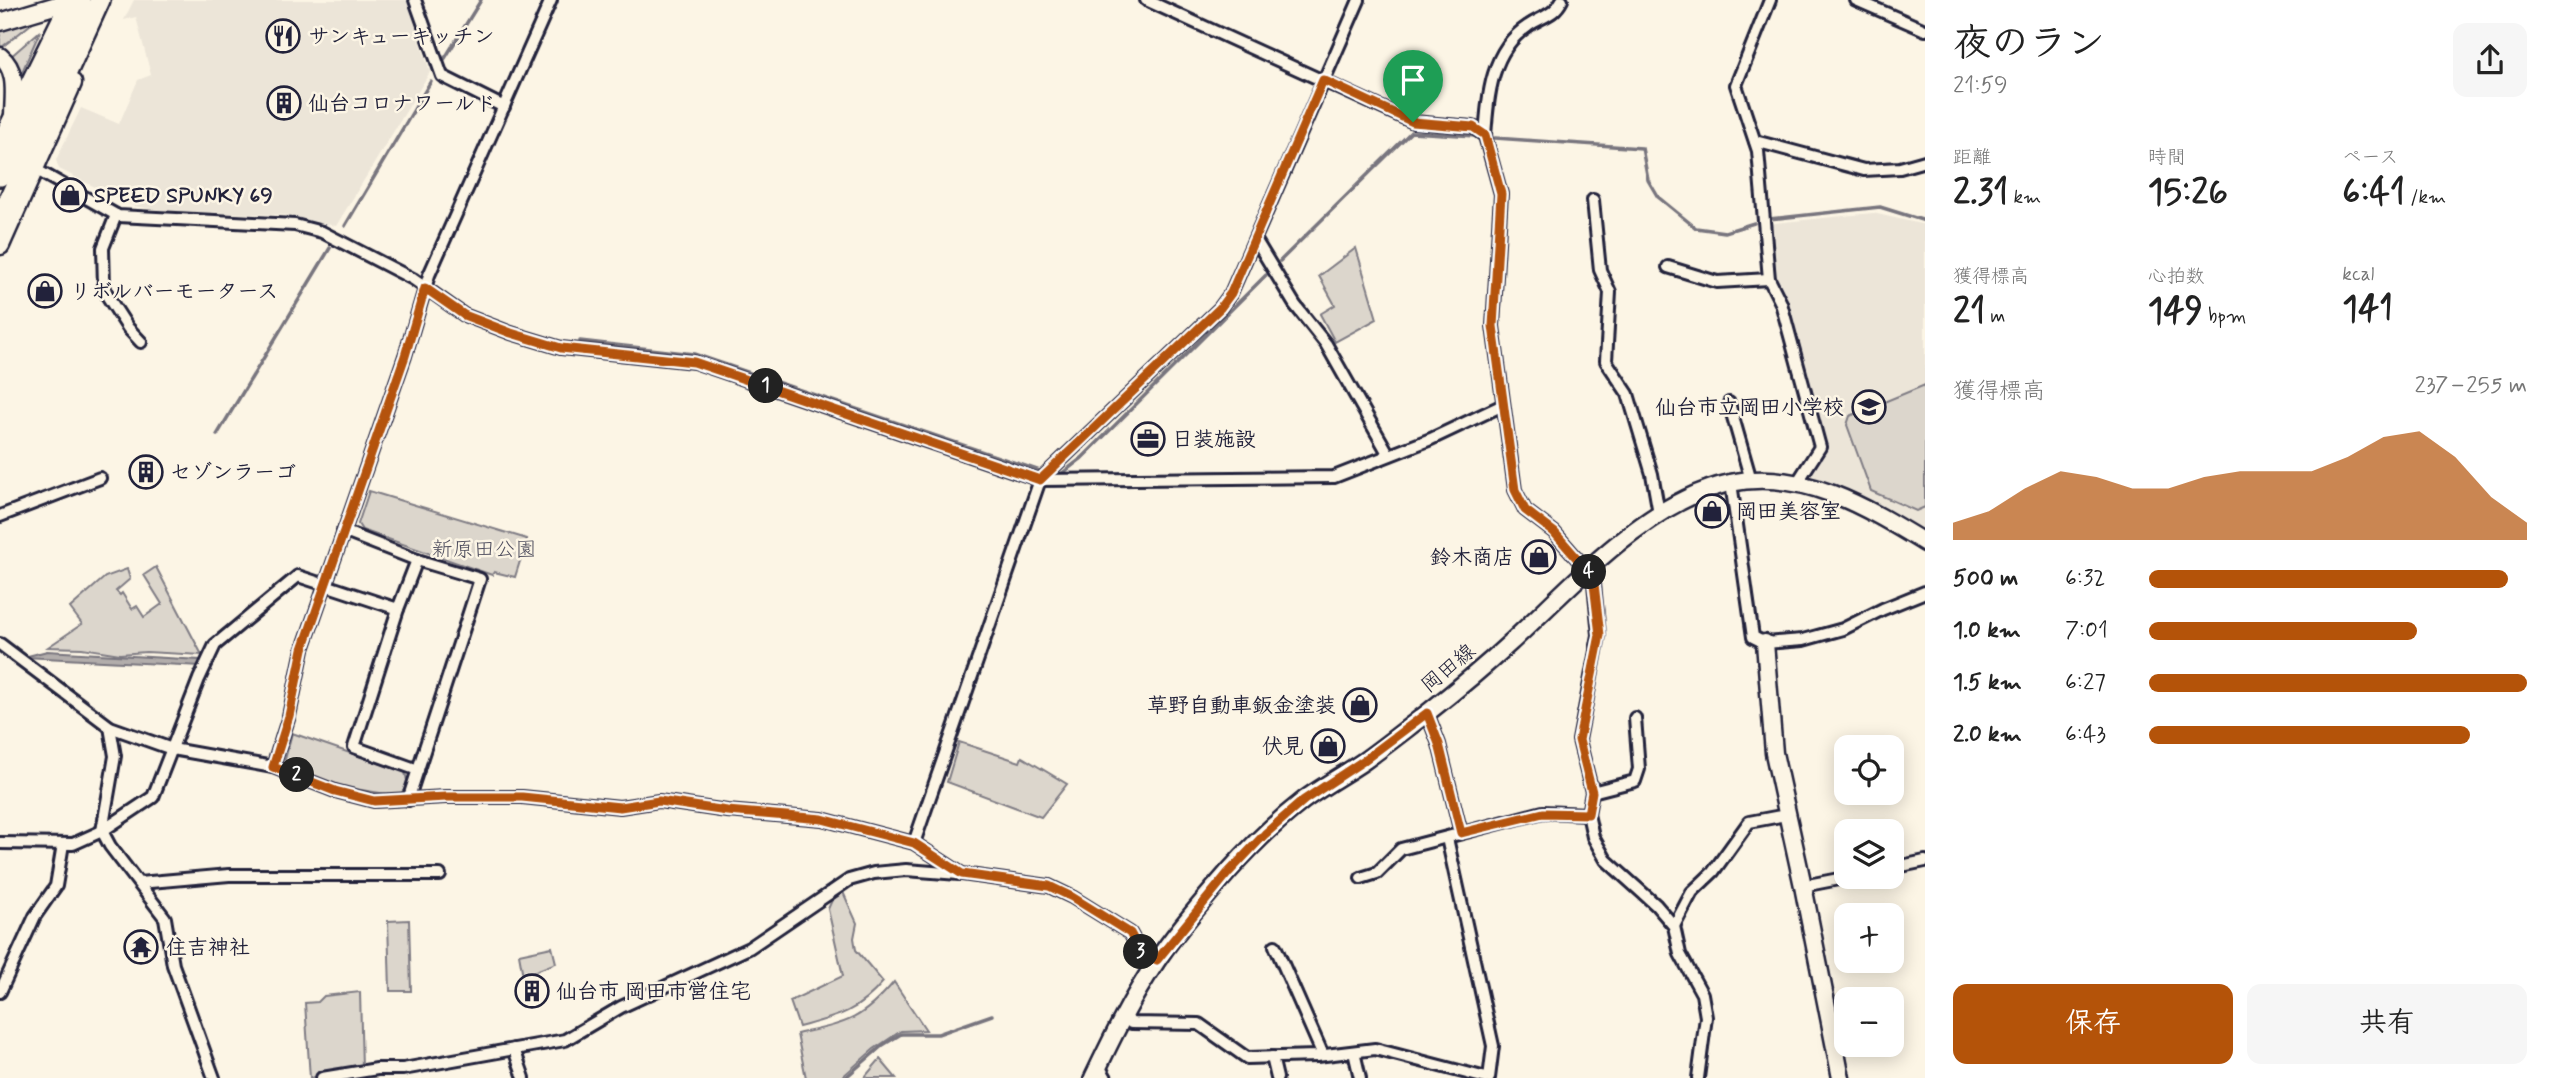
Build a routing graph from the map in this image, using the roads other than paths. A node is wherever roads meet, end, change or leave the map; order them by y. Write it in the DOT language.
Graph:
graph roads {
  1 [pos="100,0"];
  2 [pos="108,0"];
  3 [pos="415,0"];
  4 [pos="551,0"];
  5 [pos="1146,0"];
  6 [pos="1359,0"];
  7 [pos="1562,0"];
  8 [pos="1770,0"];
  9 [pos="1856,0"];
  10 [pos="74,1"];
  11 [pos="0,22"];
  12 [pos="1925,30"];
  13 [pos="0,55"];
  14 [pos="1323,80"];
  15 [pos="504,107"];
  16 [pos="13,118"];
  17 [pos="1485,135"];
  18 [pos="1755,141"];
  19 [pos="0,145"];
  20 [pos="1925,161"];
  21 [pos="35,169"];
  22 [pos="0,176"];
  23 [pos="1592,200"];
  24 [pos="116,215"];
  25 [pos="0,219"];
  26 [pos="1255,239"];
  27 [pos="0,245"];
  28 [pos="1668,267"];
  29 [pos="1769,279"];
  30 [pos="425,288"];
  31 [pos="141,342"];
  32 [pos="1729,403"];
  33 [pos="1503,405"];
  34 [pos="1390,456"];
  35 [pos="100,478"];
  36 [pos="1040,480"];
  37 [pos="1751,480"];
  38 [pos="1731,483"];
  39 [pos="1797,483"];
  40 [pos="1659,513"];
  41 [pos="0,516"];
  42 [pos="344,531"];
  43 [pos="1925,542"];
  44 [pos="417,559"];
  45 [pos="1588,571"];
  46 [pos="325,586"];
  47 [pos="1925,592"];
  48 [pos="398,610"];
  49 [pos="0,643"];
  50 [pos="1765,643"];
  51 [pos="1427,713"];
  52 [pos="1635,718"];
  53 [pos="110,727"];
  54 [pos="172,749"];
  55 [pos="273,767"];
  56 [pos="418,770"];
  57 [pos="1592,792"];
  58 [pos="408,800"];
  59 [pos="1588,814"];
  60 [pos="1786,815"];
  61 [pos="102,831"];
  62 [pos="1461,833"];
  63 [pos="1447,838"];
  64 [pos="0,843"];
  65 [pos="914,843"];
  66 [pos="63,844"];
  67 [pos="1925,861"];
  68 [pos="1904,865"];
  69 [pos="962,874"];
  70 [pos="440,875"];
  71 [pos="1361,878"];
  72 [pos="1834,880"];
  73 [pos="138,883"];
  74 [pos="1803,887"];
  75 [pos="1674,926"];
  76 [pos="1275,946"];
  77 [pos="1157,960"];
  78 [pos="0,992"];
  79 [pos="1124,1014"];
  80 [pos="514,1049"];
  81 [pos="1354,1052"];
  82 [pos="1323,1055"];
  83 [pos="1272,1057"];
  84 [pos="1099,1074"];
  85 [pos="214,1078"];
  86 [pos="322,1078"];
  87 [pos="524,1078"];
  88 [pos="1277,1078"];
  89 [pos="1360,1078"];
  90 [pos="1488,1078"];
  91 [pos="1699,1078"];
  92 [pos="1841,1078"];
  1 -- 25 [label="highway"];
  2 -- 21 [label="main road"];
  3 -- 15 [label="street"];
  4 -- 15 [label="street"];
  5 -- 14 [label="street"];
  6 -- 14 [label="street"];
  7 -- 17 [label="street"];
  8 -- 18 [label="street"];
  9 -- 12 [label="street"];
  10 -- 11 [label="street"];
  10 -- 16 [label="main road"];
  10 -- 22 [label="highway"];
  13 -- 16 [label="street"];
  14 -- 17 [label="street"];
  14 -- 26 [label="street"];
  15 -- 30 [label="street"];
  16 -- 19 [label="main road"];
  17 -- 33 [label="street"];
  18 -- 20 [label="street"];
  18 -- 29 [label="street"];
  21 -- 24 [label="street"];
  21 -- 27 [label="main road"];
  23 -- 40 [label="street"];
  24 -- 30 [label="street"];
  24 -- 31 [label="street"];
  26 -- 34 [label="street"];
  26 -- 36 [label="street"];
  28 -- 29 [label="street"];
  29 -- 39 [label="street"];
  30 -- 36 [label="street"];
  30 -- 42 [label="street"];
  32 -- 37 [label="street"];
  33 -- 34 [label="street"];
  33 -- 45 [label="street"];
  34 -- 36 [label="street"];
  35 -- 41 [label="street"];
  36 -- 65 [label="street"];
  37 -- 38 [label="street, 岡田線"];
  37 -- 39 [label="street, 岡田線"];
  38 -- 40 [label="street, 岡田線"];
  38 -- 50 [label="street"];
  39 -- 43 [label="street, 岡田線"];
  40 -- 45 [label="street, 岡田線"];
  42 -- 44 [label="street"];
  42 -- 46 [label="street"];
  44 -- 48 [label="street"];
  44 -- 56 [label="street"];
  45 -- 51 [label="street, 岡田線"];
  45 -- 57 [label="street"];
  46 -- 48 [label="street"];
  46 -- 54 [label="street"];
  46 -- 55 [label="street"];
  47 -- 50 [label="street"];
  48 -- 56 [label="street"];
  49 -- 53 [label="street"];
  50 -- 60 [label="street"];
  51 -- 62 [label="street"];
  51 -- 77 [label="street, 岡田線"];
  52 -- 57 [label="street"];
  53 -- 54 [label="street"];
  53 -- 61 [label="street"];
  54 -- 55 [label="street"];
  54 -- 61 [label="street"];
  55 -- 58 [label="street"];
  56 -- 58 [label="street"];
  57 -- 59 [label="street"];
  58 -- 65 [label="street"];
  59 -- 62 [label="street"];
  59 -- 75 [label="street"];
  60 -- 74 [label="street"];
  60 -- 75 [label="street"];
  61 -- 66 [label="street"];
  61 -- 73 [label="street"];
  62 -- 63 [label="street"];
  63 -- 71 [label="street"];
  63 -- 90 [label="street"];
  64 -- 66 [label="street"];
  65 -- 69 [label="street"];
  66 -- 78 [label="street"];
  67 -- 68 [label="street"];
  69 -- 77 [label="street"];
  69 -- 80 [label="street"];
  70 -- 73 [label="street"];
  72 -- 74 [label="street"];
  73 -- 85 [label="street"];
  74 -- 92 [label="street"];
  75 -- 91 [label="street"];
  76 -- 82 [label="street"];
  77 -- 79 [label="street, 岡田線"];
  79 -- 83 [label="street"];
  79 -- 84 [label="street, 岡田線"];
  80 -- 86 [label="street"];
  80 -- 87 [label="street"];
  81 -- 82 [label="street"];
  81 -- 89 [label="street"];
  81 -- 90 [label="street"];
  82 -- 83 [label="street"];
  83 -- 88 [label="street"];
}
